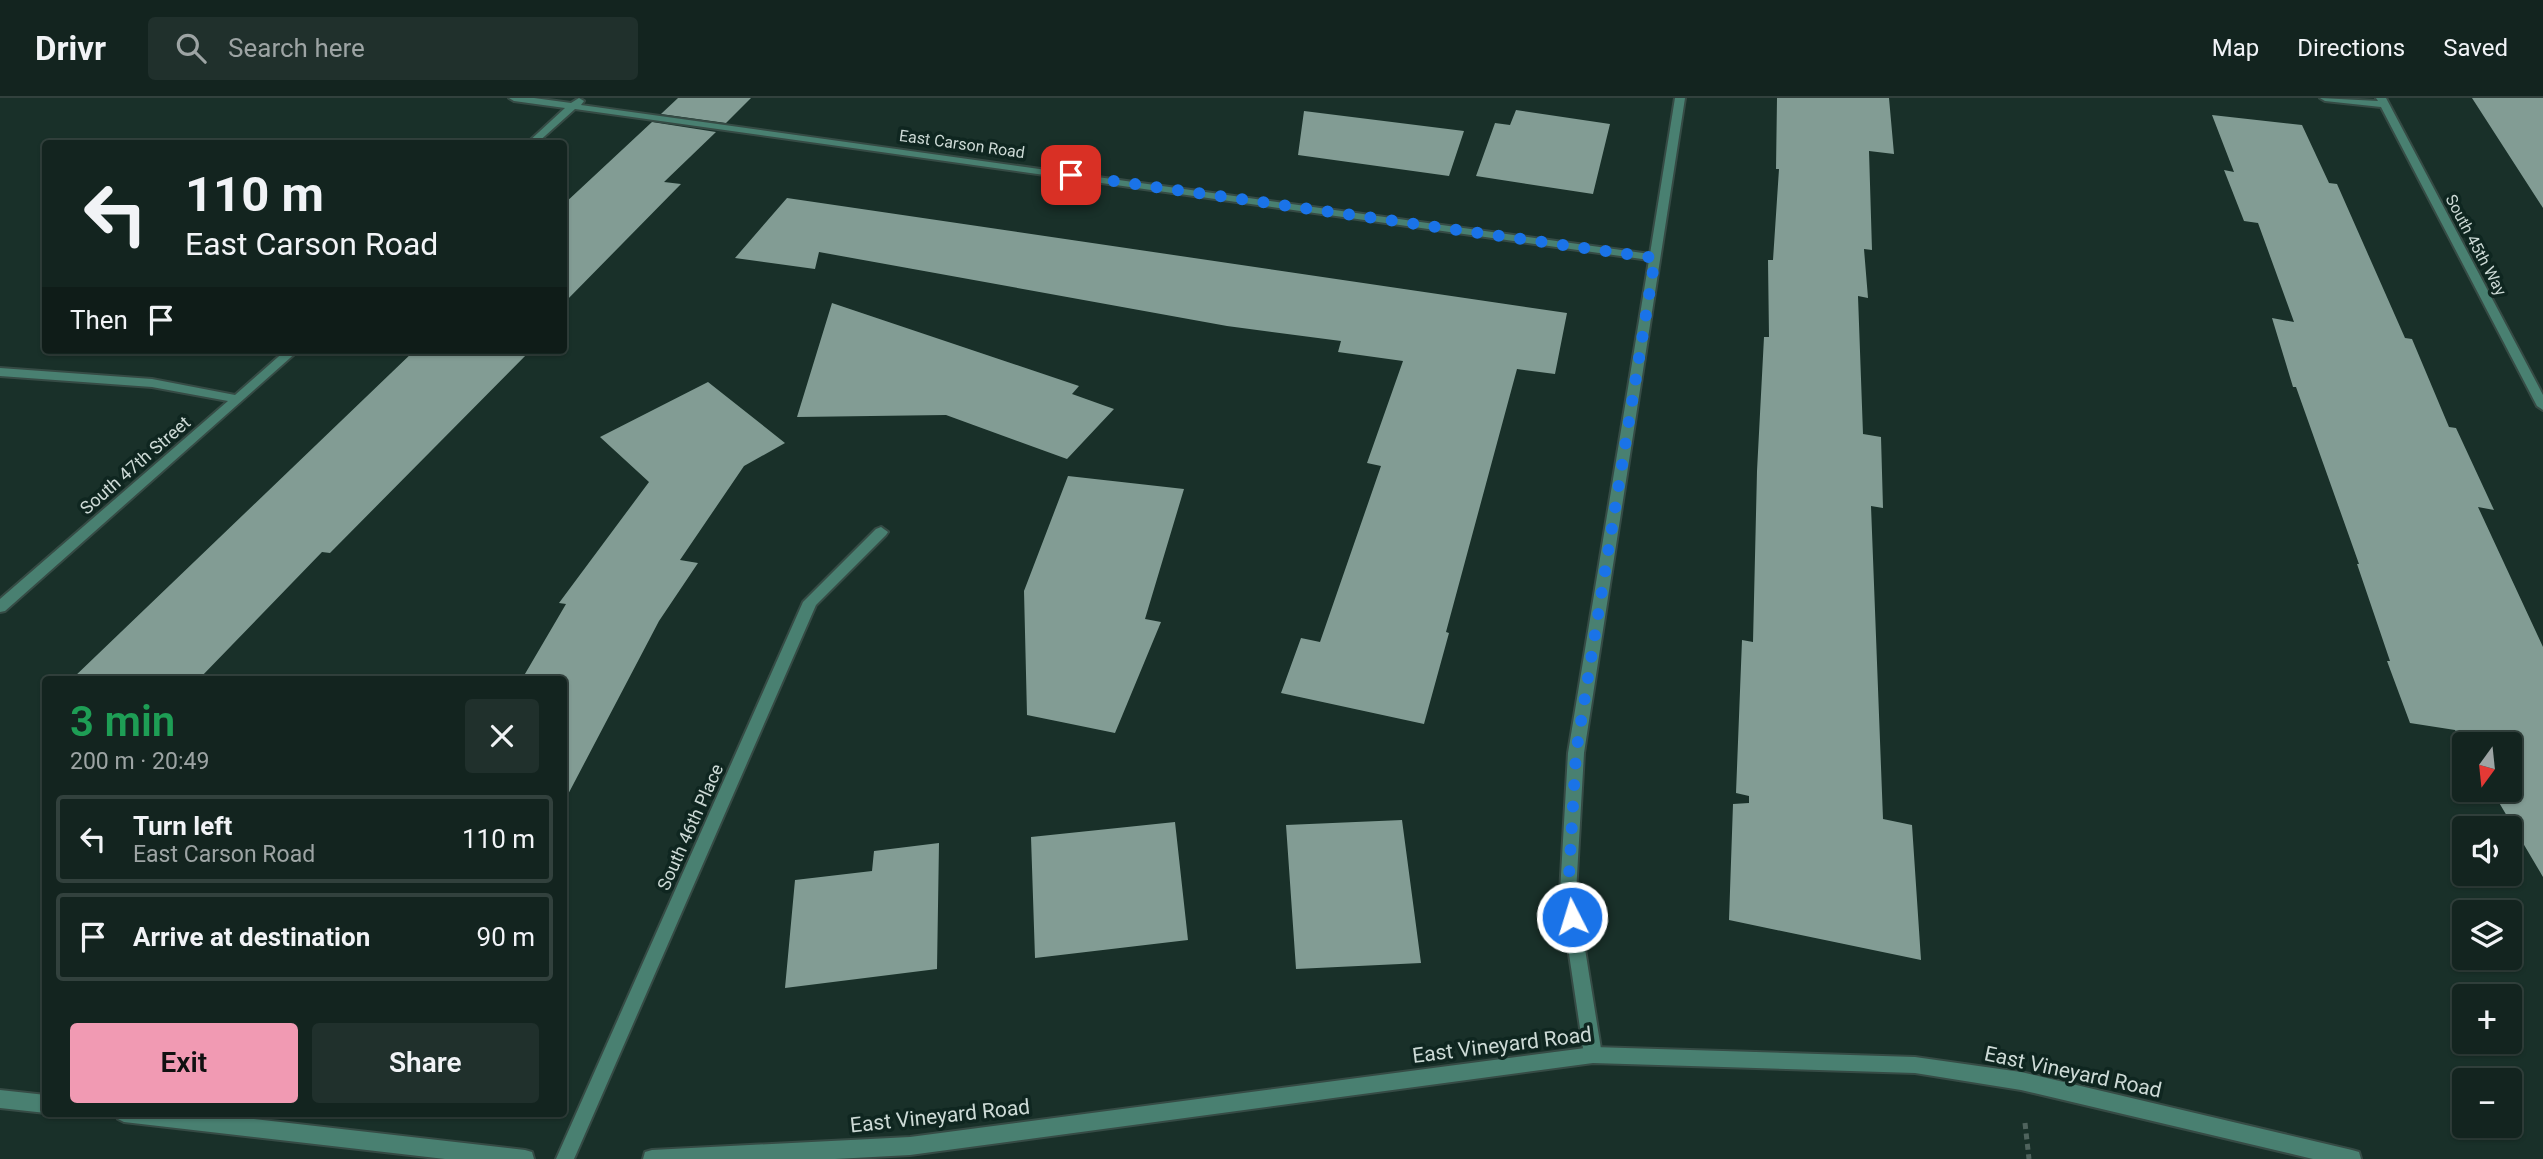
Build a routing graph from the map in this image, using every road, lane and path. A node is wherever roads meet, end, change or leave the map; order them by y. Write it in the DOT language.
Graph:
graph roads {
  1 [pos="514,98"];
  2 [pos="1680,98"];
  3 [pos="2325,98"];
  4 [pos="2383,101"];
  5 [pos="578,102"];
  6 [pos="535,140"];
  7 [pos="1655,258"];
  8 [pos="288,354"];
  9 [pos="0,372"];
  10 [pos="237,399"];
  11 [pos="2543,406"];
  12 [pos="881,532"];
  13 [pos="0,607"];
  14 [pos="1593,1055"];
  15 [pos="0,1099"];
  16 [pos="42,1104"];
  17 [pos="159,1117"];
  18 [pos="525,1159"];
  19 [pos="565,1159"];
  20 [pos="652,1159"];
  21 [pos="2352,1159"];
  1 -- 5 [label="street, East Carson Road"];
  2 -- 7 [label="street"];
  3 -- 4 [label="street"];
  4 -- 11 [label="street, South 45th Way"];
  5 -- 6 [label="street"];
  5 -- 7 [label="street, East Carson Road"];
  7 -- 14 [label="street"];
  8 -- 10 [label="street, South 47th Street"];
  9 -- 10 [label="street"];
  10 -- 13 [label="street, South 47th Street"];
  12 -- 19 [label="street, South 46th Place"];
  14 -- 20 [label="street, East Vineyard Road"];
  14 -- 21 [label="street, East Vineyard Road"];
  15 -- 16 [label="street"];
  17 -- 18 [label="street"];
}
